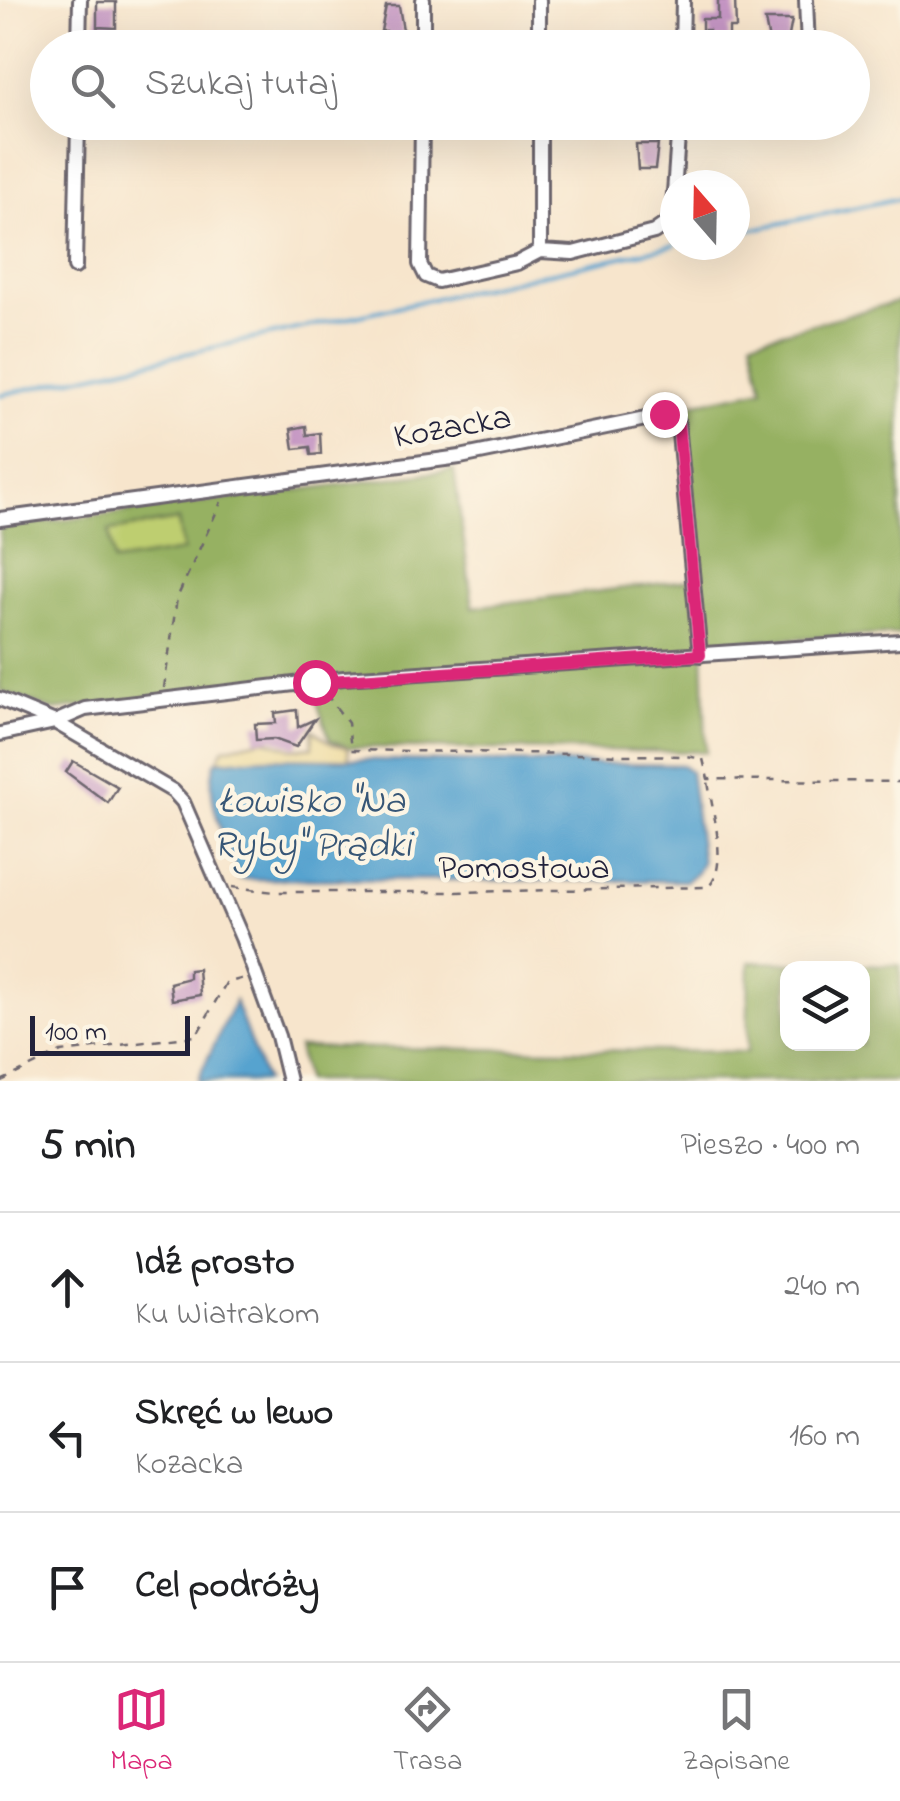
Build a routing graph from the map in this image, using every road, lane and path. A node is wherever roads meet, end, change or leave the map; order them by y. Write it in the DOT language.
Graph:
graph roads {
  1 [pos="80,0"];
  2 [pos="423,0"];
  3 [pos="539,0"];
  4 [pos="683,0"];
  5 [pos="806,0"];
  6 [pos="80,30"];
  7 [pos="423,30"];
  8 [pos="540,30"];
  9 [pos="682,30"];
  10 [pos="807,30"];
  11 [pos="78,140"];
  12 [pos="422,140"];
  13 [pos="540,140"];
  14 [pos="678,140"];
  15 [pos="676,170"];
  16 [pos="660,228"];
  17 [pos="540,251"];
  18 [pos="75,267"];
  19 [pos="227,488"];
  20 [pos="0,519"];
  21 [pos="900,642"];
  22 [pos="700,655"];
  23 [pos="315,682"];
  24 [pos="0,699"];
  25 [pos="163,700"];
  26 [pos="55,722"];
  27 [pos="0,734"];
  28 [pos="708,779"];
  29 [pos="900,782"];
  30 [pos="220,886"];
  31 [pos="255,974"];
  32 [pos="1,1081"];
  33 [pos="289,1081"];
  1 -- 6 [label="street"];
  2 -- 7 [label="street"];
  3 -- 8 [label="street"];
  4 -- 9 [label="street"];
  5 -- 10 [label="street"];
  11 -- 18 [label="street"];
  12 -- 17 [label="street"];
  13 -- 17 [label="street"];
  14 -- 15 [label="street"];
  16 -- 17 [label="street"];
  19 -- 20 [label="street, Kozacka"];
  19 -- 22 [label="street, Kozacka"];
  19 -- 25 [label="path"];
  21 -- 22 [label="street"];
  22 -- 23 [label="street"];
  23 -- 25 [label="street"];
  23 -- 28 [label="path"];
  24 -- 26 [label="street"];
  25 -- 26 [label="street"];
  26 -- 27 [label="street"];
  26 -- 30 [label="street"];
  28 -- 29 [label="path"];
  28 -- 30 [label="path, Pomostowa"];
  30 -- 31 [label="street"];
  31 -- 32 [label="path"];
  31 -- 33 [label="street"];
}
